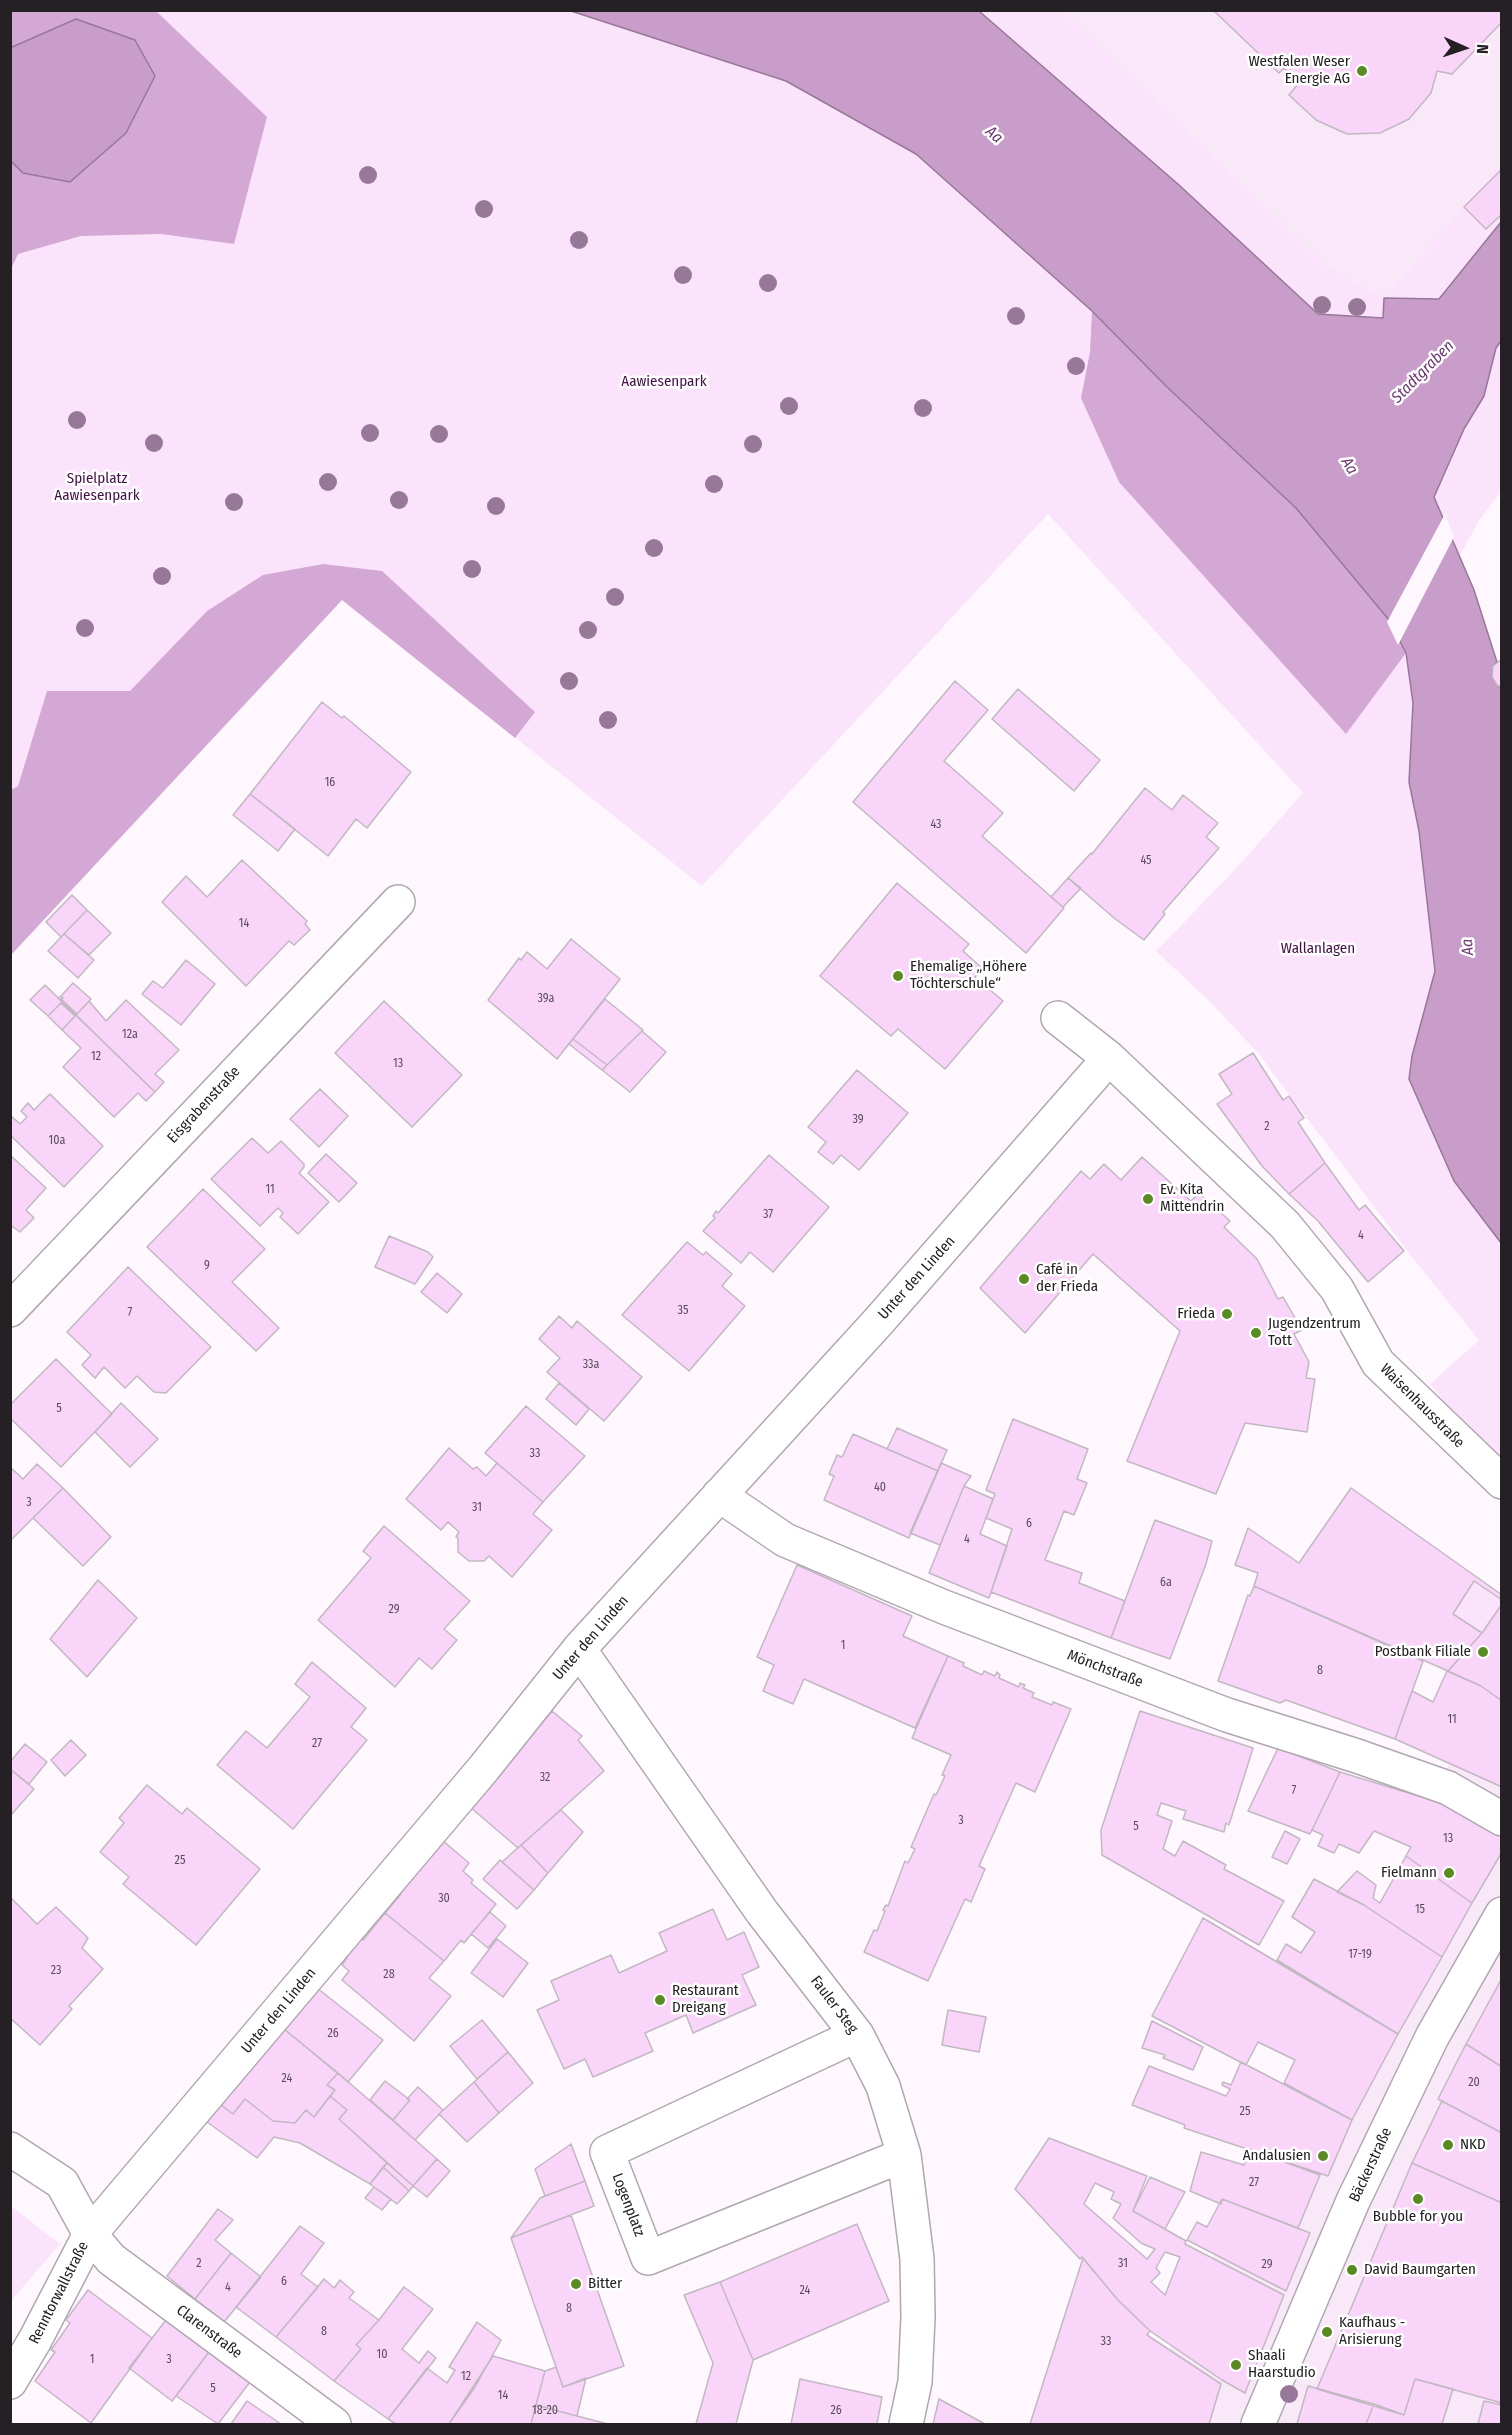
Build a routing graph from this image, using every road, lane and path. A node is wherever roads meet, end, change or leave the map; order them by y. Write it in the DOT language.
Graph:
graph roads {
  1 [pos="398,902"];
  2 [pos="1058,1018"];
  3 [pos="1109,1058"];
  4 [pos="10,1310"];
  5 [pos="1502,1482"];
  6 [pos="719,1495"];
  7 [pos="579,1649"];
  8 [pos="1502,1819"];
  9 [pos="1502,1914"];
  10 [pos="857,2035"];
  11 [pos="10,2149"];
  12 [pos="904,2155"];
  13 [pos="90,2234"];
  14 [pos="10,2382"];
  15 [pos="334,2424"];
  16 [pos="906,2424"];
  17 [pos="1258,2424"];
  1 -- 4 [label="street, Eisgrabenstraße"];
  2 -- 3 [label="street, Waisenhausstraße"];
  3 -- 5 [label="street, Waisenhausstraße"];
  3 -- 6 [label="street, Unter den Linden"];
  6 -- 7 [label="street, Unter den Linden"];
  6 -- 8 [label="street, Mönchstraße"];
  7 -- 10 [label="street, Fauler Steg"];
  7 -- 13 [label="street, Unter den Linden"];
  9 -- 17 [label="street, Bäckerstraße"];
  10 -- 12 [label="street, Fauler Steg"];
  10 -- 12 [label="street, Logenplatz"];
  11 -- 13 [label="street, Clarenstraße"];
  12 -- 16 [label="street, Fauler Steg"];
  13 -- 14 [label="street, Renntorwallstraße"];
  13 -- 15 [label="street, Clarenstraße"];
}
